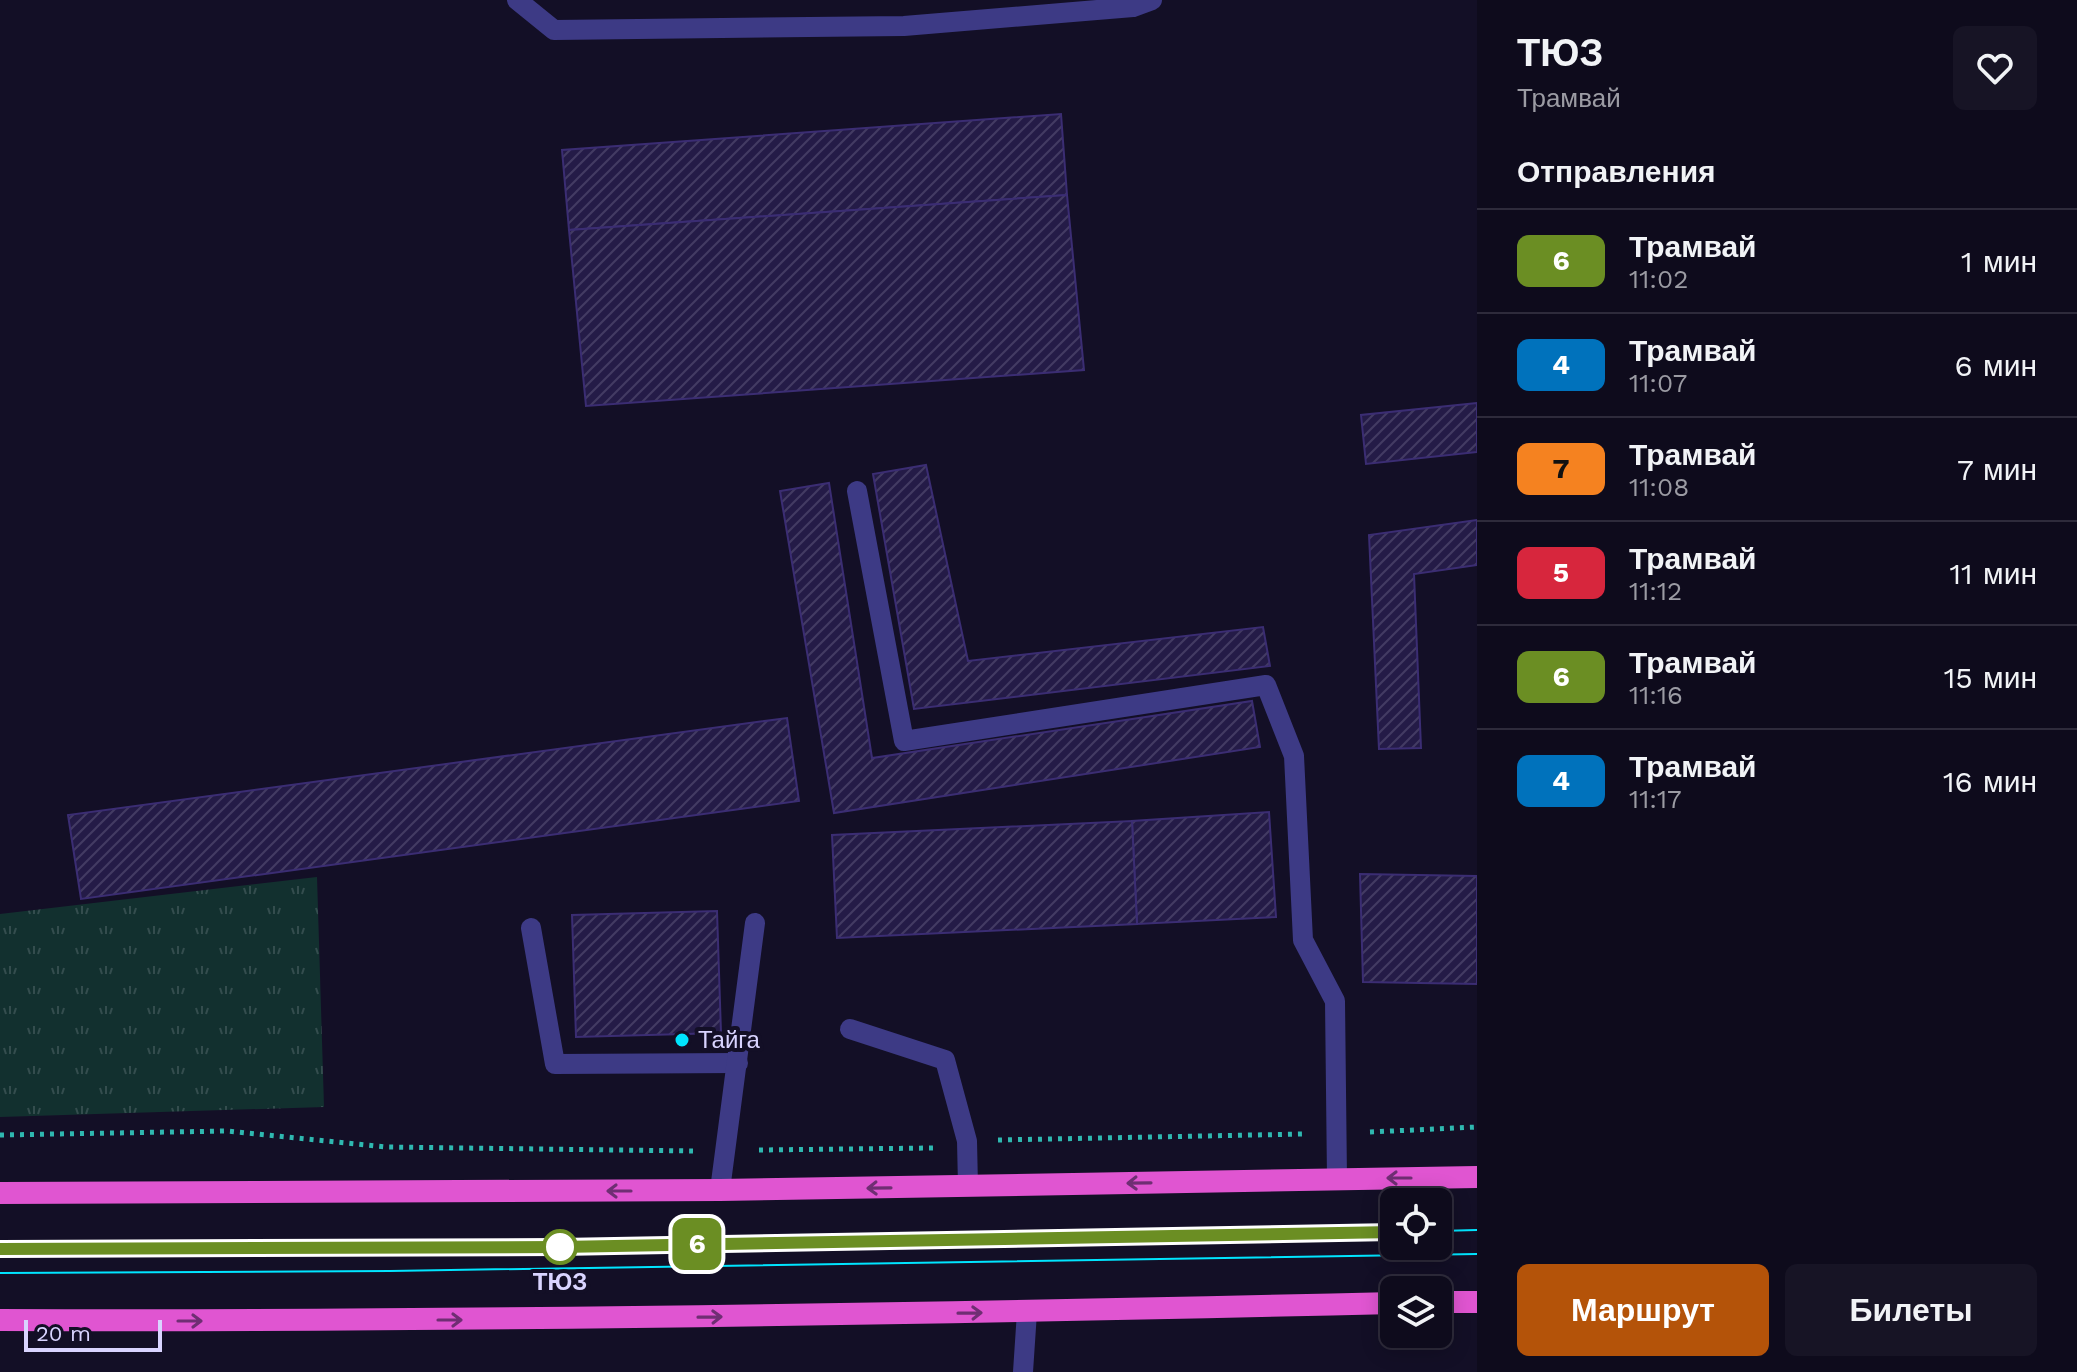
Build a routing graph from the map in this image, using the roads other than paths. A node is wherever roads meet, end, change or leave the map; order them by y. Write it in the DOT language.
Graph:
graph roads {
  1 [pos="517,0"];
  2 [pos="1152,0"];
  3 [pos="857,491"];
  4 [pos="755,923"];
  5 [pos="531,928"];
  6 [pos="850,1029"];
  7 [pos="738,1063"];
  8 [pos="1477,1177"];
  9 [pos="1337,1179"];
  10 [pos="968,1186"];
  11 [pos="720,1190"];
  12 [pos="0,1193"];
  13 [pos="1452,1302"];
  14 [pos="1477,1302"];
  15 [pos="1380,1303"];
  16 [pos="1027,1312"];
  17 [pos="0,1320"];
  18 [pos="1023,1372"];
  1 -- 2 [label="lane"];
  3 -- 9 [label="lane"];
  4 -- 7 [label="lane"];
  5 -- 7 [label="lane"];
  6 -- 10 [label="lane"];
  7 -- 11 [label="lane"];
  8 -- 9 [label="highway, one-way"];
  9 -- 10 [label="highway, one-way"];
  10 -- 11 [label="highway, one-way"];
  11 -- 12 [label="highway, one-way"];
  13 -- 14 [label="highway"];
  15 -- 16 [label="highway"];
  17 -- 16 [label="highway, one-way"];
  16 -- 18 [label="lane"];
}
